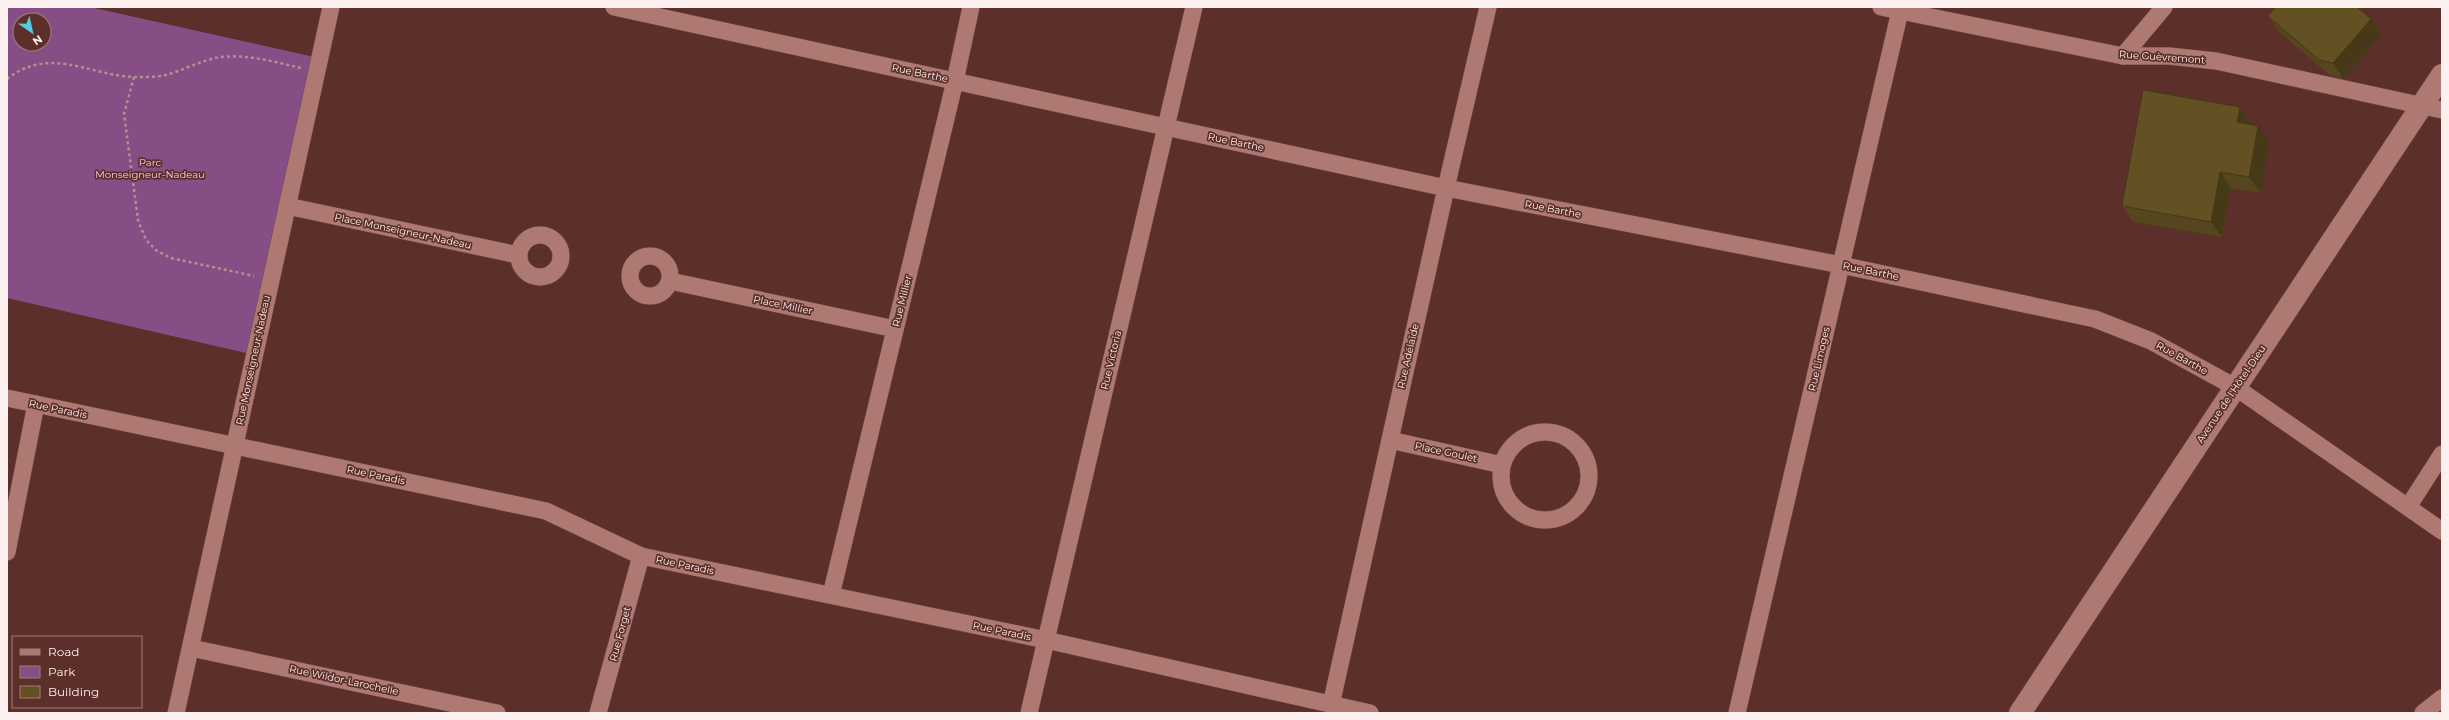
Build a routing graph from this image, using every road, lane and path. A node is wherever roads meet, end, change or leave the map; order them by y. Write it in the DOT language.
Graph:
graph roads {
  1 [pos="331,7"];
  2 [pos="614,7"];
  3 [pos="971,7"];
  4 [pos="1194,7"];
  5 [pos="1488,7"];
  6 [pos="1881,7"];
  7 [pos="2164,7"];
  8 [pos="1902,9"];
  9 [pos="2124,56"];
  10 [pos="316,72"];
  11 [pos="2442,75"];
  12 [pos="134,77"];
  13 [pos="7,79"];
  14 [pos="955,81"];
  15 [pos="2432,108"];
  16 [pos="1165,126"];
  17 [pos="1446,188"];
  18 [pos="287,206"];
  19 [pos="518,255"];
  20 [pos="1841,265"];
  21 [pos="271,280"];
  22 [pos="670,281"];
  23 [pos="895,329"];
  24 [pos="2235,387"];
  25 [pos="7,398"];
  26 [pos="36,404"];
  27 [pos="1390,440"];
  28 [pos="235,446"];
  29 [pos="2442,454"];
  30 [pos="1502,465"];
  31 [pos="2408,508"];
  32 [pos="2442,531"];
  33 [pos="7,552"];
  34 [pos="641,556"];
  35 [pos="831,595"];
  36 [pos="1046,640"];
  37 [pos="191,648"];
  38 [pos="2442,698"];
  39 [pos="1331,705"];
  40 [pos="176,713"];
  41 [pos="497,713"];
  42 [pos="598,713"];
  43 [pos="1029,713"];
  44 [pos="1370,713"];
  45 [pos="1737,713"];
  46 [pos="2020,713"];
  47 [pos="2423,713"];
  1 -- 10 [label="street, Rue Monseigneur-Nadeau"];
  2 -- 14 [label="street, Rue Barthe"];
  3 -- 14 [label="street, Rue Millier"];
  4 -- 16 [label="street, Rue Victoria"];
  5 -- 17 [label="street, Rue Adélaïde"];
  6 -- 8 [label="street, Rue Guèvremont"];
  7 -- 9 [label="street"];
  8 -- 9 [label="street, Rue Guèvremont"];
  8 -- 20 [label="street, Rue Limoges"];
  9 -- 15 [label="street, Rue Guèvremont"];
  10 -- 12 [label="path"];
  10 -- 18 [label="street, Rue Monseigneur-Nadeau"];
  11 -- 15 [label="street, Avenue de l'Hôtel-Dieu"];
  12 -- 13 [label="path"];
  12 -- 21 [label="path"];
  14 -- 16 [label="street, Rue Barthe"];
  14 -- 23 [label="street, Rue Millier"];
  15 -- 24 [label="street, Avenue de l'Hôtel-Dieu"];
  16 -- 17 [label="street, Rue Barthe"];
  16 -- 36 [label="street, Rue Victoria"];
  17 -- 20 [label="street, Rue Barthe"];
  17 -- 27 [label="street, Rue Adélaïde"];
  18 -- 19 [label="street, Place Monseigneur-Nadeau"];
  18 -- 21 [label="street, Rue Monseigneur-Nadeau"];
  20 -- 24 [label="street, Rue Barthe"];
  20 -- 45 [label="street, Rue Limoges"];
  21 -- 28 [label="street, Rue Monseigneur-Nadeau"];
  22 -- 23 [label="street, Place Millier"];
  23 -- 35 [label="street, Rue Millier"];
  24 -- 31 [label="street, Rue Barthe"];
  24 -- 46 [label="street, Avenue de l'Hôtel-Dieu"];
  25 -- 26 [label="street, Rue Paradis"];
  26 -- 28 [label="street, Rue Paradis"];
  26 -- 33 [label="street"];
  27 -- 30 [label="street, Place Goulet"];
  27 -- 39 [label="street, Rue Adélaïde"];
  28 -- 34 [label="street, Rue Paradis"];
  28 -- 37 [label="street, Rue Monseigneur-Nadeau"];
  29 -- 31 [label="street"];
  30 -- 30 [label="street"];
  31 -- 32 [label="street, Rue Barthe"];
  34 -- 35 [label="street, Rue Paradis"];
  34 -- 42 [label="street, Rue Forget"];
  35 -- 36 [label="street, Rue Paradis"];
  36 -- 39 [label="street, Rue Paradis"];
  36 -- 43 [label="street, Rue Victoria"];
  37 -- 40 [label="street, Rue Monseigneur-Nadeau"];
  37 -- 41 [label="street, Rue Wildor-Larochelle"];
  38 -- 47 [label="street"];
  39 -- 44 [label="street, Rue Paradis"];
}
